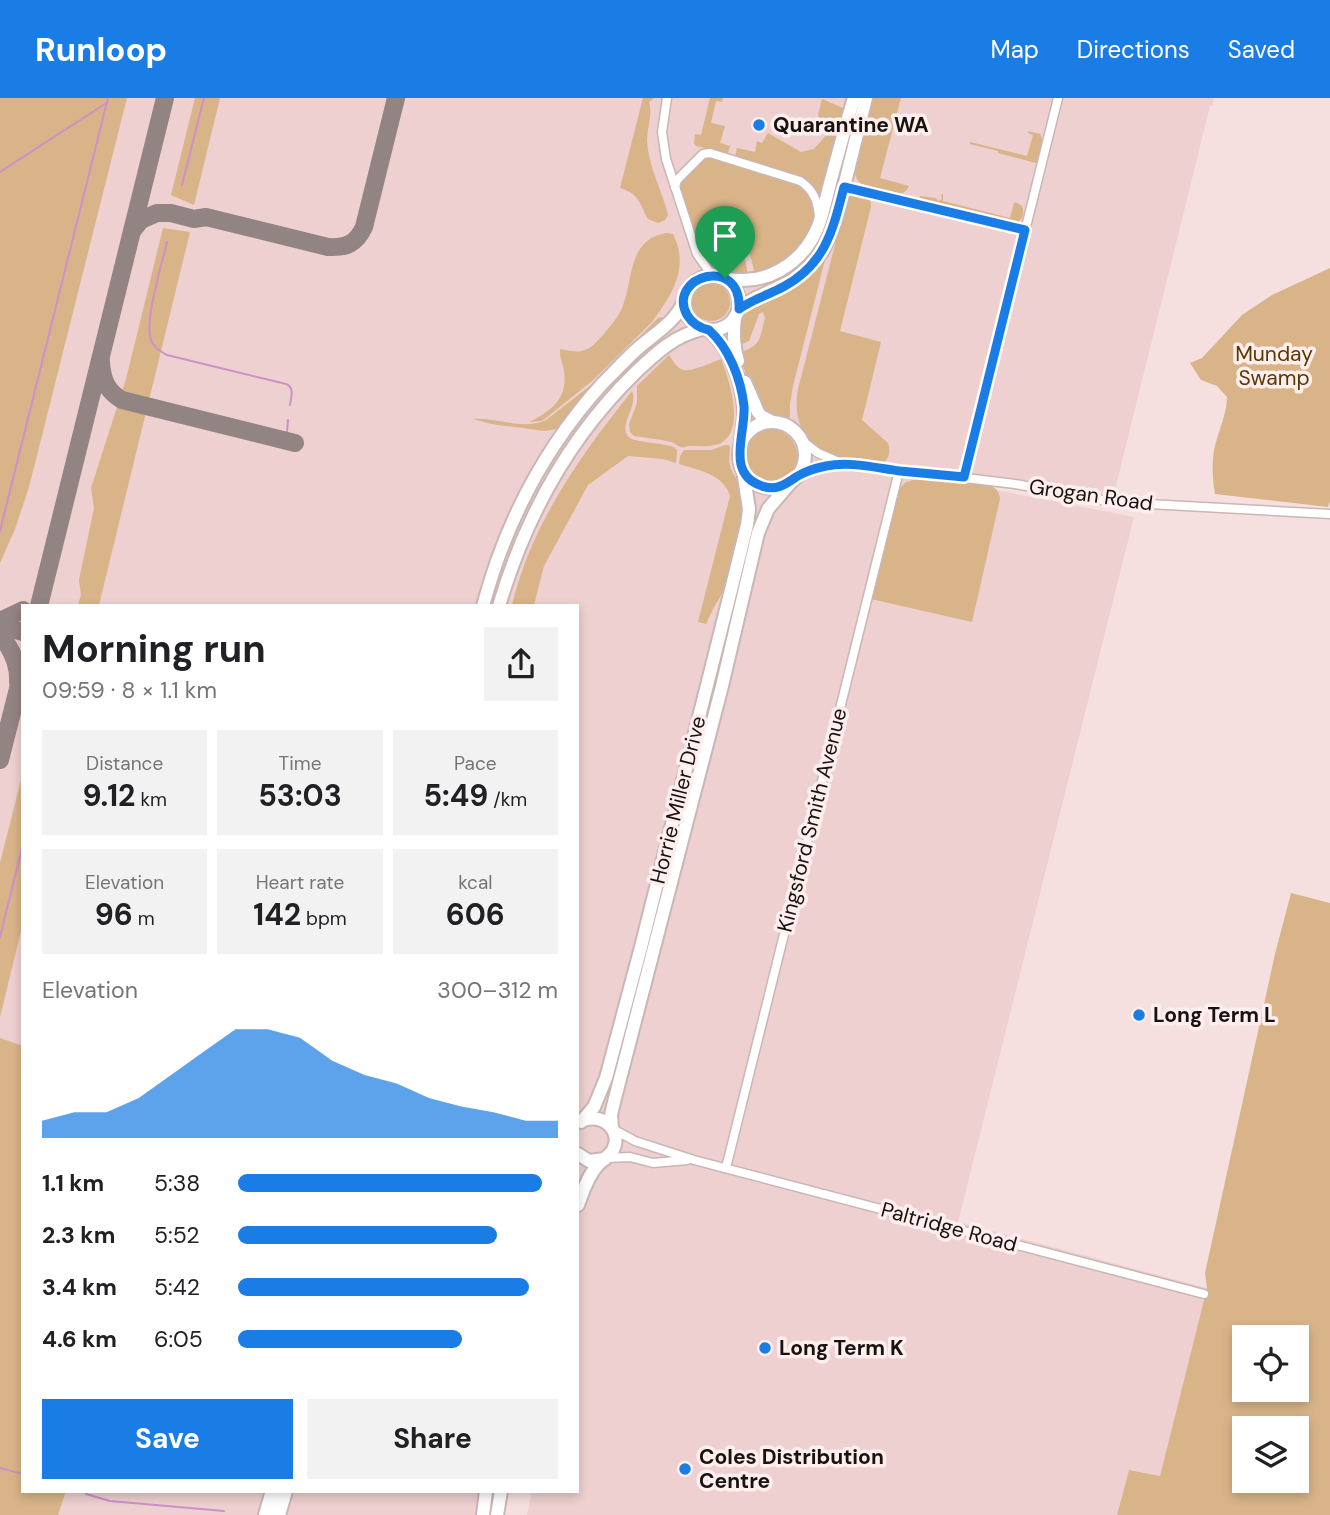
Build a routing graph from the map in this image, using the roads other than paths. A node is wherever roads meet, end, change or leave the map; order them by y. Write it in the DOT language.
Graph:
graph roads {
  1 [pos="667,98"];
  2 [pos="853,98"];
  3 [pos="866,98"];
  4 [pos="1058,98"];
  5 [pos="675,187"];
  6 [pos="844,187"];
  7 [pos="817,228"];
  8 [pos="1025,230"];
  9 [pos="721,277"];
  10 [pos="684,300"];
  11 [pos="737,313"];
  12 [pos="706,329"];
  13 [pos="775,422"];
  14 [pos="801,440"];
  15 [pos="740,446"];
  16 [pos="854,465"];
  17 [pos="743,471"];
  18 [pos="899,471"];
  19 [pos="964,477"];
  20 [pos="794,479"];
  21 [pos="1330,514"];
  22 [pos="484,604"];
  23 [pos="500,604"];
  24 [pos="579,1123"];
  25 [pos="613,1129"];
  26 [pos="579,1155"];
  27 [pos="605,1158"];
  28 [pos="694,1160"];
  29 [pos="726,1168"];
  30 [pos="579,1202"];
  31 [pos="1204,1294"];
  32 [pos="272,1493"];
  33 [pos="284,1493"];
  34 [pos="486,1493"];
  35 [pos="501,1493"];
  36 [pos="265,1515"];
  37 [pos="278,1515"];
  38 [pos="483,1515"];
  39 [pos="497,1515"];
  1 -- 5 [label="street"];
  2 -- 7 [label="main road"];
  3 -- 6 [label="main road"];
  4 -- 8 [label="street"];
  5 -- 7 [label="street"];
  5 -- 9 [label="street"];
  6 -- 8 [label="street"];
  6 -- 11 [label="main road"];
  7 -- 9 [label="main road"];
  8 -- 19 [label="street"];
  9 -- 10 [label="main road"];
  9 -- 11 [label="main road"];
  10 -- 12 [label="main road"];
  10 -- 22 [label="main road"];
  11 -- 12 [label="main road"];
  11 -- 13 [label="main road"];
  12 -- 15 [label="main road"];
  12 -- 23 [label="main road"];
  13 -- 14 [label="main road"];
  13 -- 15 [label="main road"];
  14 -- 16 [label="street, Grogan Road"];
  14 -- 20 [label="main road"];
  15 -- 17 [label="main road"];
  16 -- 18 [label="street, Grogan Road"];
  16 -- 20 [label="street, Grogan Road"];
  17 -- 20 [label="main road"];
  17 -- 24 [label="main road, Horrie Miller Drive"];
  18 -- 19 [label="street, Grogan Road"];
  18 -- 29 [label="street, Kingsford Smith Avenue"];
  19 -- 21 [label="street, Grogan Road"];
  20 -- 25 [label="main road, Horrie Miller Drive"];
  24 -- 25 [label="main road"];
  25 -- 27 [label="main road, Horrie Miller Drive"];
  25 -- 28 [label="street, Paltridge Road"];
  26 -- 27 [label="main road"];
  27 -- 28 [label="street, Paltridge Road"];
  27 -- 30 [label="main road"];
  28 -- 29 [label="street, Paltridge Road"];
  29 -- 31 [label="street, Paltridge Road"];
  32 -- 36 [label="highway"];
  33 -- 37 [label="highway"];
  34 -- 38 [label="main road"];
  35 -- 39 [label="main road"];
}
